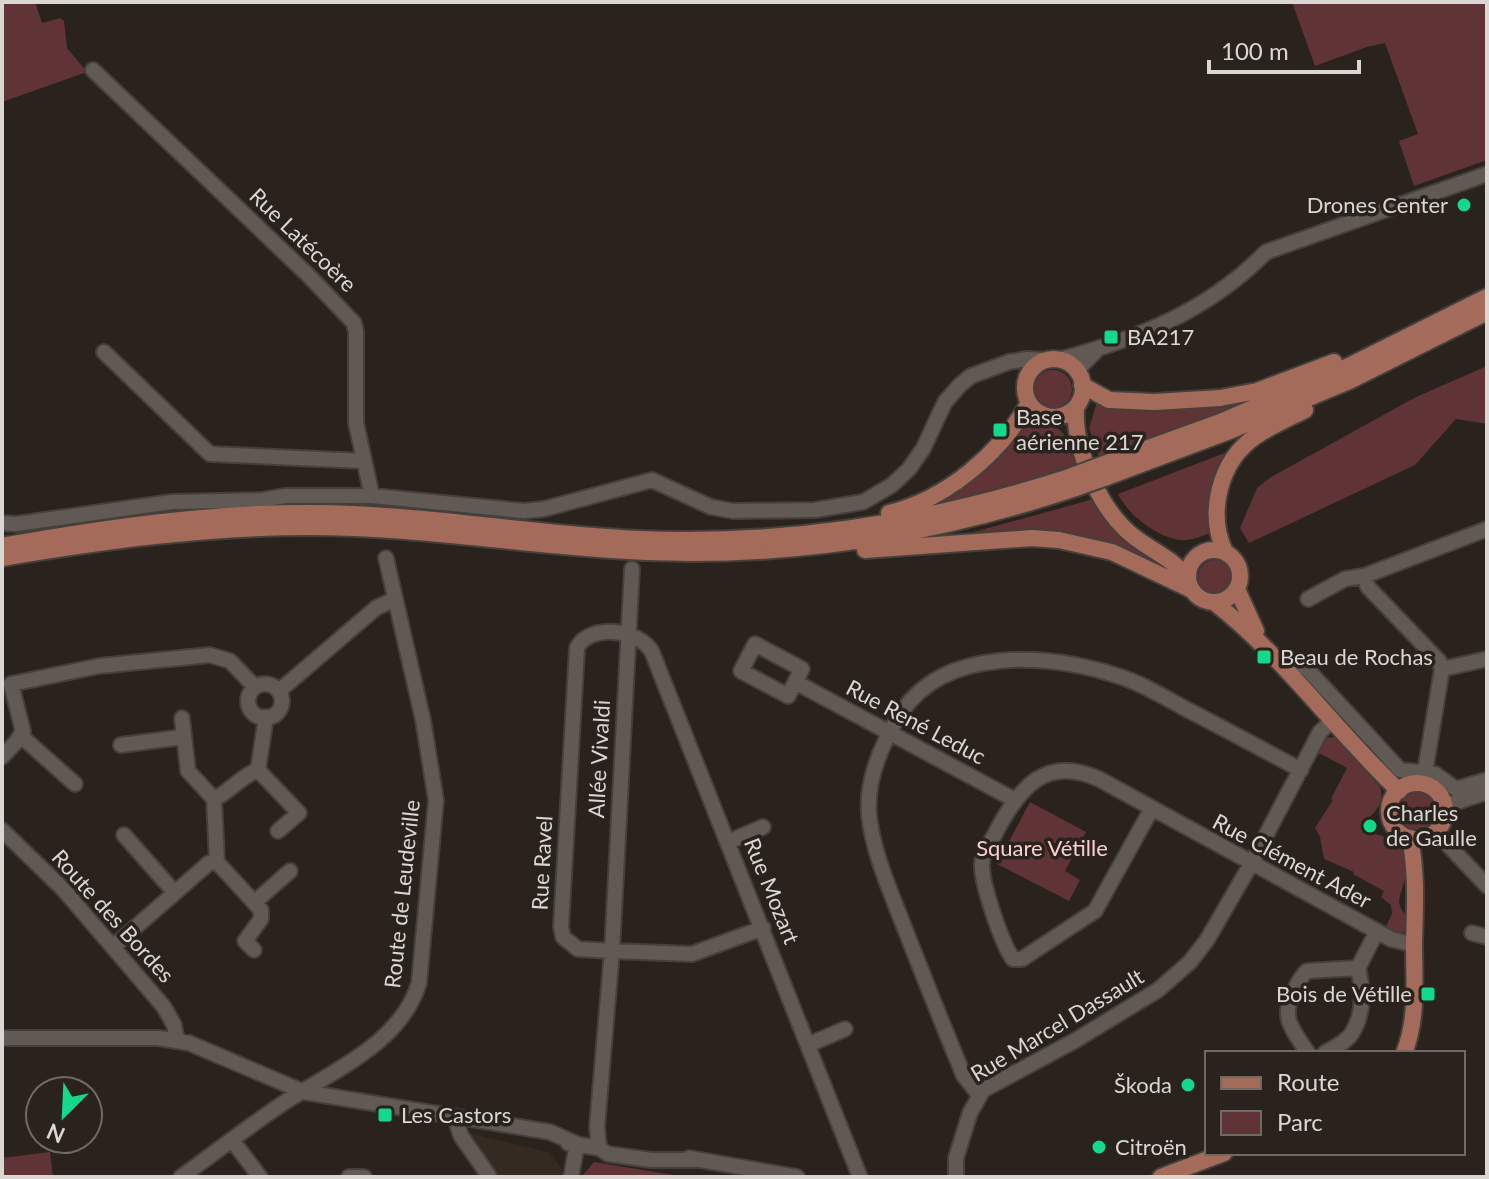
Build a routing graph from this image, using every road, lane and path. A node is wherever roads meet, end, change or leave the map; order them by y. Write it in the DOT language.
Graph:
graph roads {
  1 [pos="93,70"];
  2 [pos="1487,174"];
  3 [pos="1487,297"];
  4 [pos="1487,312"];
  5 [pos="1487,321"];
  6 [pos="1400,341"];
  7 [pos="1100,348"];
  8 [pos="104,352"];
  9 [pos="1053,360"];
  10 [pos="1079,378"];
  11 [pos="1029,403"];
  12 [pos="1076,407"];
  13 [pos="1052,417"];
  14 [pos="1078,442"];
  15 [pos="363,461"];
  16 [pos="1105,471"];
  17 [pos="1073,483"];
  18 [pos="372,496"];
  19 [pos="2,523"];
  20 [pos="1487,529"];
  21 [pos="811,534"];
  22 [pos="2,546"];
  23 [pos="1155,549"];
  24 [pos="760,551"];
  25 [pos="1225,552"];
  26 [pos="1199,555"];
  27 [pos="2,558"];
  28 [pos="386,558"];
  29 [pos="632,569"];
  30 [pos="1364,576"];
  31 [pos="1190,584"];
  32 [pos="1237,589"];
  33 [pos="395,599"];
  34 [pos="1308,599"];
  35 [pos="1215,603"];
  36 [pos="628,634"];
  37 [pos="1487,659"];
  38 [pos="1279,663"];
  39 [pos="1442,669"];
  40 [pos="797,683"];
  41 [pos="7,685"];
  42 [pos="255,687"];
  43 [pos="279,691"];
  44 [pos="266,717"];
  45 [pos="182,718"];
  46 [pos="1333,720"];
  47 [pos="889,733"];
  48 [pos="21,736"];
  49 [pos="183,737"];
  50 [pos="121,745"];
  51 [pos="2,757"];
  52 [pos="258,770"];
  53 [pos="1301,770"];
  54 [pos="1424,777"];
  55 [pos="1487,780"];
  56 [pos="75,784"];
  57 [pos="1399,791"];
  58 [pos="1487,792"];
  59 [pos="214,799"];
  60 [pos="1015,800"];
  61 [pos="1445,806"];
  62 [pos="1151,810"];
  63 [pos="763,827"];
  64 [pos="2,830"];
  65 [pos="278,831"];
  66 [pos="124,835"];
  67 [pos="1423,836"];
  68 [pos="728,842"];
  69 [pos="217,862"];
  70 [pos="1251,864"];
  71 [pos="290,871"];
  72 [pos="1487,886"];
  73 [pos="175,893"];
  74 [pos="256,901"];
  75 [pos="763,928"];
  76 [pos="1377,931"];
  77 [pos="1414,945"];
  78 [pos="114,946"];
  79 [pos="254,950"];
  80 [pos="612,951"];
  81 [pos="1358,968"];
  82 [pos="845,1029"];
  83 [pos="2,1038"];
  84 [pos="177,1041"];
  85 [pos="810,1044"];
  86 [pos="1307,1051"];
  87 [pos="1328,1051"];
  88 [pos="1405,1051"];
  89 [pos="304,1092"];
  90 [pos="979,1095"];
  91 [pos="455,1118"];
  92 [pos="232,1140"];
  93 [pos="577,1144"];
  94 [pos="599,1148"];
  95 [pos="1220,1155"];
  96 [pos="1179,1174"];
  97 [pos="489,1176"];
  98 [pos="181,1177"];
  99 [pos="260,1177"];
  100 [pos="349,1177"];
  101 [pos="364,1177"];
  102 [pos="571,1177"];
  103 [pos="797,1177"];
  104 [pos="860,1177"];
  105 [pos="956,1177"];
  106 [pos="1161,1177"];
  1 -- 15 [label="street, Rue Latécoère"];
  2 -- 7 [label="street"];
  3 -- 6 [label="main road"];
  4 -- 16 [label="main road"];
  5 -- 25 [label="main road"];
  6 -- 10 [label="main road"];
  6 -- 16 [label="main road"];
  7 -- 9 [label="street"];
  7 -- 10 [label="street"];
  8 -- 15 [label="street"];
  9 -- 10 [label="main road"];
  9 -- 11 [label="main road"];
  9 -- 18 [label="street"];
  10 -- 12 [label="main road"];
  11 -- 13 [label="main road"];
  11 -- 21 [label="main road"];
  12 -- 13 [label="main road"];
  12 -- 14 [label="main road"];
  13 -- 14 [label="main road"];
  14 -- 23 [label="main road"];
  15 -- 18 [label="street, Rue Latécoère"];
  16 -- 17 [label="main road, bridge"];
  17 -- 21 [label="main road"];
  17 -- 24 [label="main road"];
  18 -- 19 [label="street"];
  20 -- 30 [label="street"];
  21 -- 22 [label="main road"];
  23 -- 26 [label="main road"];
  23 -- 31 [label="main road"];
  24 -- 27 [label="main road"];
  24 -- 31 [label="main road"];
  25 -- 26 [label="main road"];
  25 -- 32 [label="main road"];
  26 -- 31 [label="main road"];
  28 -- 33 [label="street, Route de Leudeville"];
  29 -- 36 [label="street, Allée Vivaldi"];
  30 -- 34 [label="street"];
  30 -- 39 [label="street"];
  31 -- 35 [label="main road"];
  32 -- 35 [label="main road"];
  32 -- 38 [label="main road"];
  33 -- 43 [label="street"];
  33 -- 89 [label="street, Route de Leudeville"];
  35 -- 38 [label="main road"];
  36 -- 68 [label="street, Rue Mozart"];
  36 -- 80 [label="street, Allée Vivaldi"];
  36 -- 80 [label="street, Rue Ravel"];
  37 -- 39 [label="street"];
  38 -- 46 [label="main road"];
  38 -- 54 [label="street"];
  39 -- 54 [label="street"];
  40 -- 47 [label="street, Rue René Leduc"];
  41 -- 42 [label="street"];
  41 -- 48 [label="street"];
  42 -- 43 [label="street"];
  42 -- 44 [label="street"];
  43 -- 44 [label="street"];
  44 -- 52 [label="street"];
  45 -- 49 [label="street"];
  46 -- 53 [label="street, Rue Marcel Dassault"];
  46 -- 57 [label="main road"];
  47 -- 53 [label="street"];
  47 -- 60 [label="street, Rue René Leduc"];
  47 -- 90 [label="street"];
  48 -- 51 [label="street"];
  48 -- 56 [label="street"];
  49 -- 50 [label="street"];
  49 -- 59 [label="street"];
  52 -- 59 [label="street"];
  52 -- 65 [label="street"];
  53 -- 70 [label="street, Rue Marcel Dassault"];
  54 -- 55 [label="street"];
  54 -- 57 [label="main road"];
  54 -- 61 [label="main road"];
  57 -- 67 [label="main road"];
  58 -- 61 [label="street"];
  59 -- 69 [label="street"];
  60 -- 62 [label="street, Rue Clément Ader"];
  60 -- 62 [label="street, Rue Clément Ader"];
  61 -- 67 [label="main road"];
  62 -- 70 [label="street, Rue Clément Ader"];
  63 -- 68 [label="street"];
  64 -- 78 [label="street, Route des Bordes"];
  66 -- 73 [label="street"];
  67 -- 72 [label="street"];
  67 -- 77 [label="main road"];
  68 -- 75 [label="street, Rue Mozart"];
  69 -- 73 [label="street"];
  69 -- 74 [label="street"];
  70 -- 76 [label="street, Rue Clément Ader"];
  70 -- 90 [label="street, Rue Marcel Dassault"];
  71 -- 74 [label="street"];
  73 -- 78 [label="street"];
  74 -- 79 [label="street"];
  75 -- 80 [label="street, Rue Ravel"];
  75 -- 85 [label="street, Rue Mozart"];
  76 -- 77 [label="street, Rue Clément Ader"];
  76 -- 81 [label="street"];
  77 -- 88 [label="main road"];
  78 -- 84 [label="street, Route des Bordes"];
  80 -- 94 [label="street"];
  81 -- 86 [label="street"];
  81 -- 87 [label="street"];
  82 -- 85 [label="street"];
  83 -- 84 [label="street"];
  84 -- 89 [label="street"];
  85 -- 104 [label="street, Rue Mozart"];
  89 -- 91 [label="street"];
  89 -- 92 [label="street, Route de Leudeville"];
  90 -- 105 [label="street, Rue Marcel Dassault"];
  91 -- 93 [label="street"];
  91 -- 97 [label="street"];
  92 -- 98 [label="street, Route de Leudeville"];
  92 -- 99 [label="street"];
  93 -- 94 [label="street"];
  93 -- 102 [label="street"];
  94 -- 103 [label="street"];
  95 -- 96 [label="main road"];
  96 -- 106 [label="main road"];
  100 -- 101 [label="street"];
}
